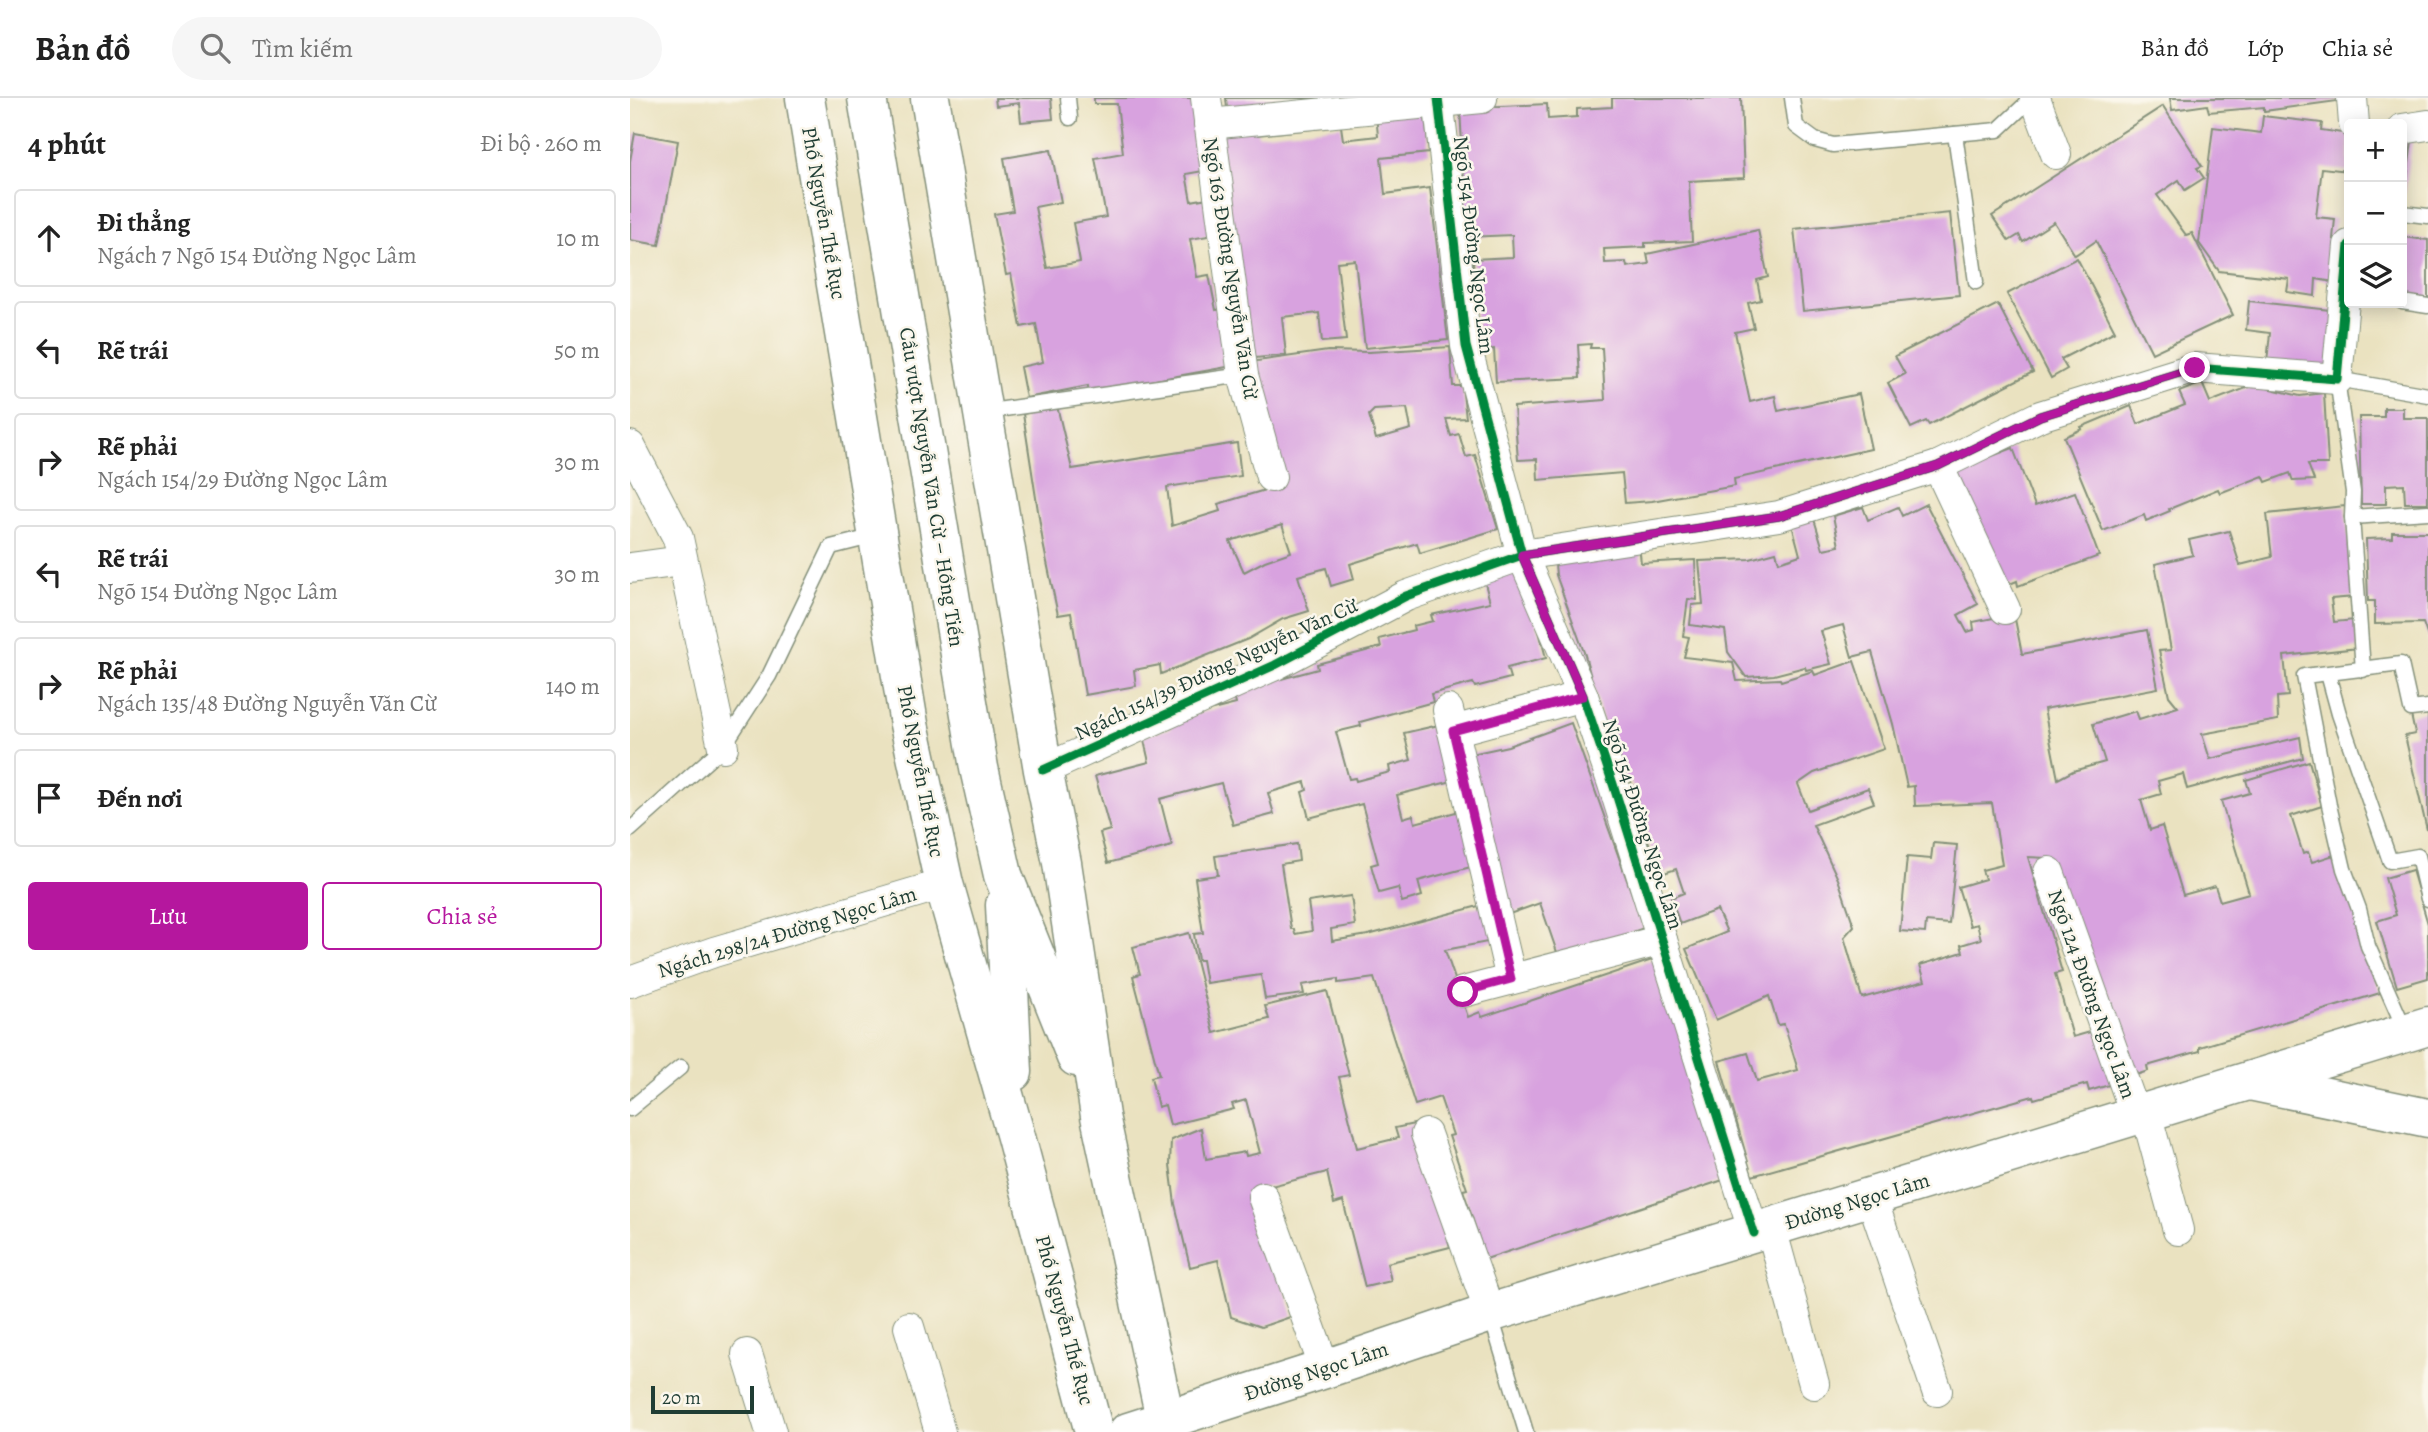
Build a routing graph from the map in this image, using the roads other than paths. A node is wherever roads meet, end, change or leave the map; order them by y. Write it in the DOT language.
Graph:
graph roads {
  1 [pos="804,98"];
  2 [pos="867,98"];
  3 [pos="930,98"];
  4 [pos="1068,98"];
  5 [pos="1482,98"];
  6 [pos="1792,98"];
  7 [pos="2034,98"];
  8 [pos="2352,98"];
  9 [pos="1438,100"];
  10 [pos="1208,111"];
  11 [pos="1070,118"];
  12 [pos="2354,119"];
  13 [pos="2428,125"];
  14 [pos="2407,128"];
  15 [pos="1955,134"];
  16 [pos="2056,154"];
  17 [pos="2407,214"];
  18 [pos="2428,216"];
  19 [pos="1976,282"];
  20 [pos="2407,303"];
  21 [pos="2428,306"];
  22 [pos="2345,308"];
  23 [pos="1243,375"];
  24 [pos="2337,379"];
  25 [pos="2428,395"];
  26 [pos="982,412"];
  27 [pos="630,446"];
  28 [pos="1938,466"];
  29 [pos="1271,477"];
  30 [pos="2428,512"];
  31 [pos="2352,517"];
  32 [pos="878,536"];
  33 [pos="1522,555"];
  34 [pos="682,561"];
  35 [pos="630,568"];
  36 [pos="2005,609"];
  37 [pos="2363,670"];
  38 [pos="2328,674"];
  39 [pos="1583,696"];
  40 [pos="2428,707"];
  41 [pos="723,747"];
  42 [pos="1043,770"];
  43 [pos="630,831"];
  44 [pos="2049,872"];
  45 [pos="1003,875"];
  46 [pos="944,884"];
  47 [pos="2428,899"];
  48 [pos="1662,940"];
  49 [pos="1511,979"];
  50 [pos="630,982"];
  51 [pos="1463,992"];
  52 [pos="2417,1030"];
  53 [pos="681,1067"];
  54 [pos="2249,1081"];
  55 [pos="630,1109"];
  56 [pos="2141,1114"];
  57 [pos="1100,1116"];
  58 [pos="2428,1118"];
  59 [pos="1426,1134"];
  60 [pos="1016,1136"];
  61 [pos="1871,1196"];
  62 [pos="1263,1197"];
  63 [pos="2178,1230"];
  64 [pos="1762,1231"];
  65 [pos="1490,1313"];
  66 [pos="909,1327"];
  67 [pos="747,1354"];
  68 [pos="1325,1369"];
  69 [pos="1814,1384"];
  70 [pos="1937,1391"];
  71 [pos="1167,1426"];
  72 [pos="771,1432"];
  73 [pos="940,1432"];
  74 [pos="1094,1432"];
  75 [pos="1128,1432"];
  76 [pos="1526,1432"];
  1 -- 32 [label="main road, Phố Nguyễn Thế Rục"];
  2 -- 45 [label="main road, Cầu vượt Nguyễn Văn Cừ – Hồng Tiến"];
  3 -- 26 [label="main road"];
  4 -- 11 [label="lane"];
  5 -- 9 [label="street"];
  6 -- 15 [label="lane"];
  7 -- 15 [label="lane"];
  7 -- 16 [label="street"];
  8 -- 12 [label="street"];
  9 -- 10 [label="street"];
  9 -- 33 [label="street, Ngõ 154 Đường Ngọc Lâm"];
  10 -- 23 [label="street, Ngõ 163 Đường Nguyễn Văn Cừ"];
  13 -- 14 [label="street"];
  15 -- 19 [label="lane"];
  17 -- 18 [label="lane"];
  20 -- 21 [label="lane"];
  22 -- 24 [label="street"];
  23 -- 26 [label="lane"];
  23 -- 29 [label="street, Ngõ 163 Đường Nguyễn Văn Cừ"];
  24 -- 25 [label="lane"];
  24 -- 28 [label="street, Ngách 154/39 Đường Nguyễn Văn Cừ"];
  24 -- 31 [label="lane"];
  26 -- 42 [label="main road"];
  27 -- 34 [label="street"];
  28 -- 33 [label="street, Ngách 154/39 Đường Nguyễn Văn Cừ"];
  28 -- 36 [label="street"];
  30 -- 31 [label="lane"];
  31 -- 37 [label="lane"];
  32 -- 41 [label="lane"];
  32 -- 46 [label="main road, Phố Nguyễn Thế Rục"];
  33 -- 39 [label="street, Ngõ 154 Đường Ngọc Lâm"];
  33 -- 42 [label="street, Ngách 154/39 Đường Nguyễn Văn Cừ"];
  34 -- 35 [label="street"];
  34 -- 41 [label="street"];
  37 -- 38 [label="lane"];
  37 -- 40 [label="lane"];
  38 -- 47 [label="lane"];
  38 -- 52 [label="lane"];
  39 -- 48 [label="street, Ngõ 154 Đường Ngọc Lâm"];
  39 -- 49 [label="street"];
  41 -- 43 [label="lane"];
  42 -- 57 [label="main road"];
  44 -- 56 [label="street, Ngõ 124 Đường Ngọc Lâm"];
  45 -- 57 [label="main road"];
  45 -- 60 [label="main road"];
  46 -- 50 [label="street, Ngách 298/24 Đường Ngọc Lâm"];
  46 -- 60 [label="main road, Phố Nguyễn Thế Rục"];
  48 -- 49 [label="street"];
  48 -- 64 [label="street, Ngõ 154 Đường Ngọc Lâm"];
  49 -- 51 [label="street"];
  52 -- 54 [label="main road, Đường Ngọc Lâm"];
  53 -- 55 [label="lane"];
  54 -- 56 [label="main road, Đường Ngọc Lâm"];
  54 -- 58 [label="main road"];
  56 -- 61 [label="main road, Đường Ngọc Lâm"];
  56 -- 63 [label="street, Ngõ 124 Đường Ngọc Lâm"];
  57 -- 71 [label="main road"];
  59 -- 65 [label="street"];
  60 -- 74 [label="main road, Phố Nguyễn Thế Rục"];
  61 -- 64 [label="main road, Đường Ngọc Lâm"];
  61 -- 70 [label="street"];
  62 -- 68 [label="street"];
  64 -- 65 [label="main road, Đường Ngọc Lâm"];
  64 -- 69 [label="street, Ngõ 154 Đường Ngọc Lâm"];
  65 -- 68 [label="main road, Đường Ngọc Lâm"];
  65 -- 76 [label="lane"];
  66 -- 73 [label="street"];
  67 -- 72 [label="street"];
  68 -- 71 [label="main road, Đường Ngọc Lâm"];
  71 -- 75 [label="main road, Đường Ngọc Lâm"];
}
